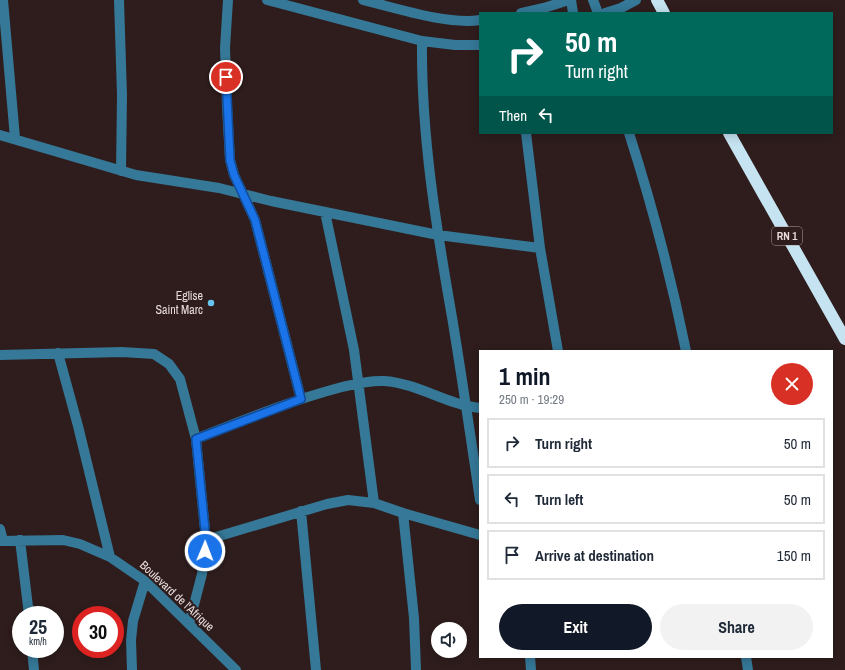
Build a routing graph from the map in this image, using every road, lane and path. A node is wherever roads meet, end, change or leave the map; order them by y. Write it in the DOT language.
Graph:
graph roads {
  1 [pos="3,0"];
  2 [pos="118,0"];
  3 [pos="228,0"];
  4 [pos="267,0"];
  5 [pos="363,0"];
  6 [pos="570,0"];
  7 [pos="593,0"];
  8 [pos="636,0"];
  9 [pos="657,0"];
  10 [pos="526,12"];
  11 [pos="573,12"];
  12 [pos="598,12"];
  13 [pos="608,12"];
  14 [pos="663,12"];
  15 [pos="479,20"];
  16 [pos="422,41"];
  17 [pos="479,45"];
  18 [pos="526,134"];
  19 [pos="629,134"];
  20 [pos="731,134"];
  21 [pos="0,135"];
  22 [pos="14,138"];
  23 [pos="120,171"];
  24 [pos="242,193"];
  25 [pos="325,212"];
  26 [pos="438,234"];
  27 [pos="540,248"];
  28 [pos="845,339"];
  29 [pos="558,350"];
  30 [pos="686,350"];
  31 [pos="58,353"];
  32 [pos="0,355"];
  33 [pos="359,383"];
  34 [pos="301,399"];
  35 [pos="467,407"];
  36 [pos="479,408"];
  37 [pos="196,439"];
  38 [pos="479,493"];
  39 [pos="374,503"];
  40 [pos="301,511"];
  41 [pos="404,513"];
  42 [pos="0,530"];
  43 [pos="479,535"];
  44 [pos="20,540"];
  45 [pos="206,540"];
  46 [pos="1,541"];
  47 [pos="110,557"];
  48 [pos="145,581"];
  49 [pos="28,606"];
  50 [pos="189,624"];
  51 [pos="33,658"];
  52 [pos="530,658"];
  53 [pos="746,658"];
  54 [pos="34,670"];
  55 [pos="132,670"];
  56 [pos="236,670"];
  57 [pos="316,670"];
  58 [pos="416,670"];
  59 [pos="531,670"];
  60 [pos="748,670"];
  1 -- 22 [label="street"];
  2 -- 23 [label="street"];
  3 -- 24 [label="street"];
  4 -- 16 [label="street"];
  5 -- 15 [label="street"];
  6 -- 10 [label="street"];
  6 -- 11 [label="street"];
  7 -- 12 [label="street"];
  8 -- 13 [label="street"];
  9 -- 14 [label="highway"];
  16 -- 17 [label="street"];
  16 -- 26 [label="street"];
  18 -- 27 [label="street"];
  19 -- 30 [label="street"];
  20 -- 28 [label="highway, RN 1"];
  21 -- 22 [label="street"];
  22 -- 23 [label="street"];
  23 -- 24 [label="street"];
  24 -- 25 [label="street"];
  24 -- 34 [label="street"];
  25 -- 26 [label="street"];
  25 -- 33 [label="street"];
  26 -- 27 [label="street"];
  26 -- 35 [label="street"];
  27 -- 29 [label="street"];
  31 -- 32 [label="street"];
  31 -- 37 [label="street"];
  31 -- 47 [label="street"];
  33 -- 34 [label="street"];
  33 -- 35 [label="street"];
  33 -- 39 [label="street"];
  34 -- 37 [label="street"];
  35 -- 36 [label="street"];
  35 -- 38 [label="street"];
  37 -- 45 [label="street"];
  39 -- 40 [label="street"];
  39 -- 41 [label="street"];
  40 -- 45 [label="street"];
  40 -- 57 [label="street"];
  41 -- 43 [label="street"];
  41 -- 58 [label="street"];
  42 -- 46 [label="street"];
  44 -- 46 [label="street, Boulevard de l'Afrique"];
  44 -- 47 [label="street, Boulevard de l'Afrique"];
  44 -- 49 [label="street"];
  45 -- 50 [label="street"];
  47 -- 48 [label="street, Boulevard de l'Afrique"];
  48 -- 50 [label="street, Boulevard de l'Afrique"];
  48 -- 55 [label="street"];
  50 -- 56 [label="street, Boulevard de l'Afrique"];
  51 -- 54 [label="street"];
  52 -- 59 [label="street"];
  53 -- 60 [label="street"];
}
